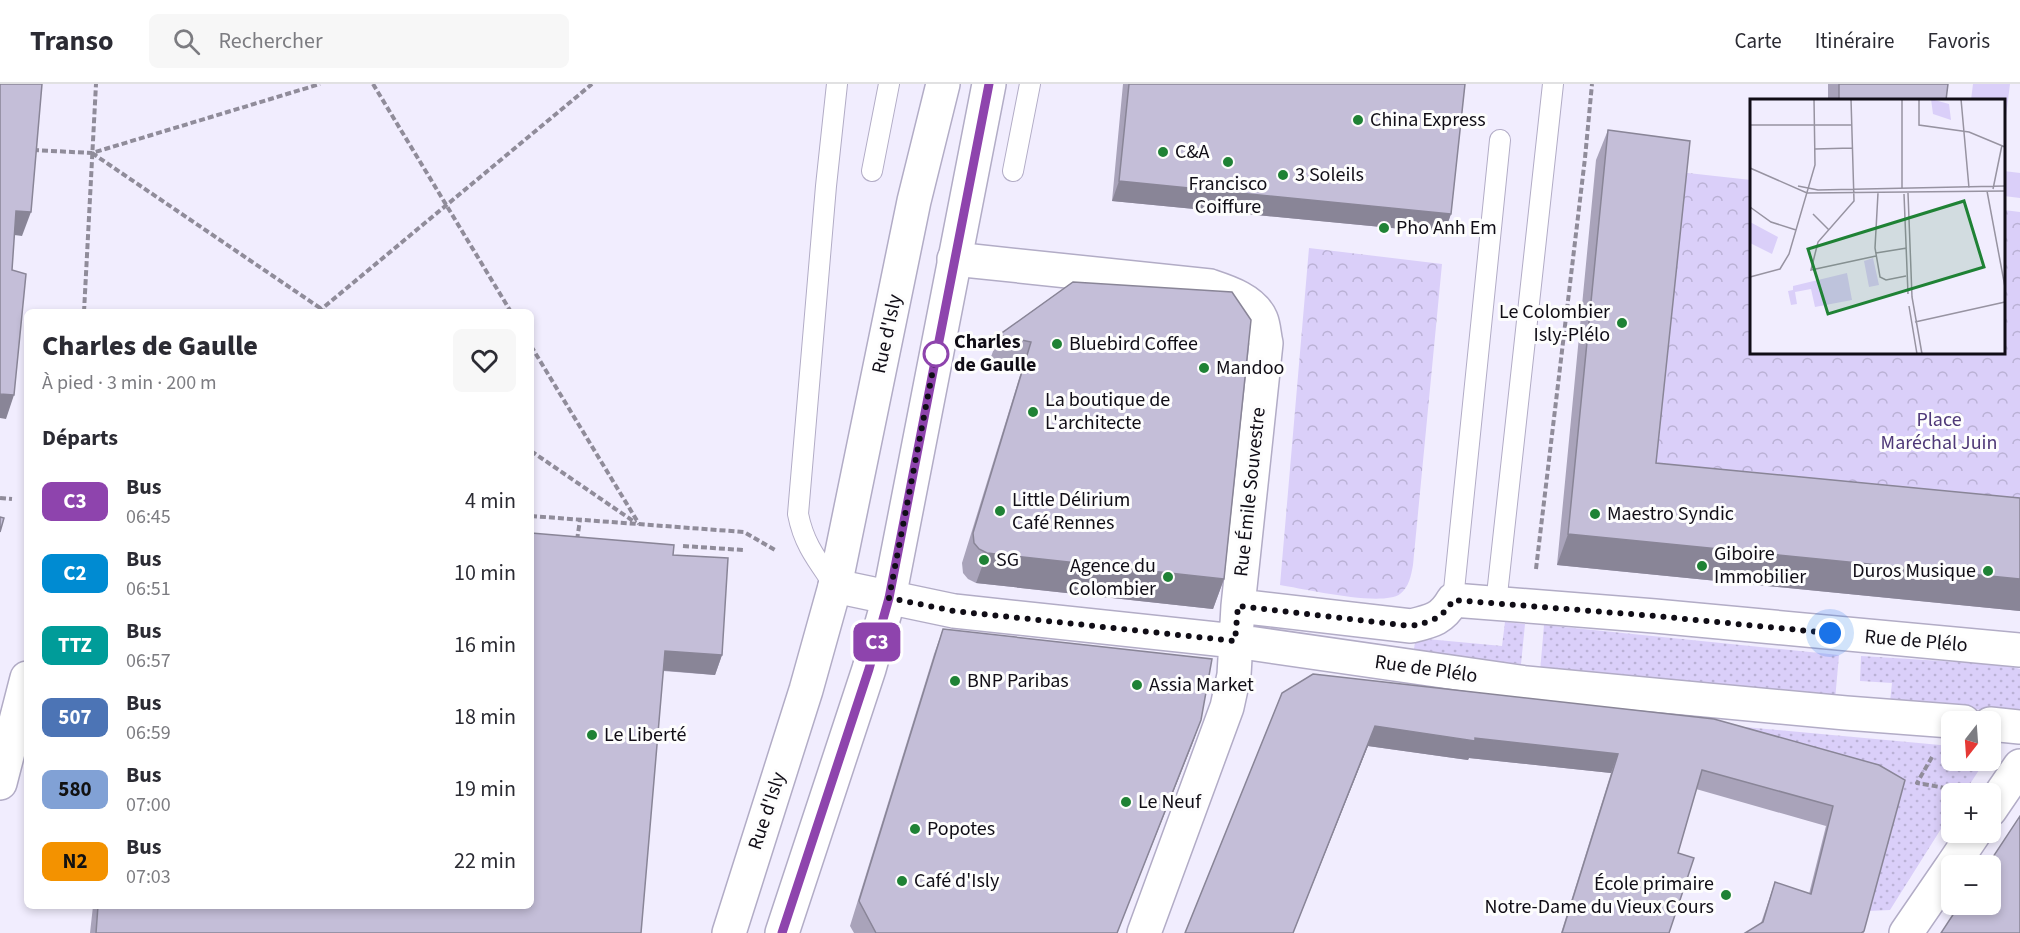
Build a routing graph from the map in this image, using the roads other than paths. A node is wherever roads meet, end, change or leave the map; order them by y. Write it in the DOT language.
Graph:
graph roads {
  1 [pos="837,84"];
  2 [pos="889,84"];
  3 [pos="943,84"];
  4 [pos="989,84"];
  5 [pos="1030,84"];
  6 [pos="1553,84"];
  7 [pos="1500,140"];
  8 [pos="872,171"];
  9 [pos="1013,171"];
  10 [pos="954,259"];
  11 [pos="835,586"];
  12 [pos="889,598"];
  13 [pos="1453,600"];
  14 [pos="1496,604"];
  15 [pos="1238,606"];
  16 [pos="1235,641"];
  17 [pos="2020,650"];
  18 [pos="24,690"];
  19 [pos="1941,720"];
  20 [pos="2001,725"];
  21 [pos="2020,727"];
  22 [pos="2020,766"];
  23 [pos="0,783"];
  24 [pos="2000,783"];
  25 [pos="1941,882"];
  26 [pos="729,933"];
  27 [pos="782,933"];
  28 [pos="1144,933"];
  29 [pos="1906,933"];
  1 -- 11 [label="lane"];
  2 -- 8 [label="lane"];
  3 -- 11 [label="street, Rue d'Isly"];
  4 -- 10 [label="street"];
  5 -- 9 [label="lane"];
  6 -- 14 [label="lane"];
  7 -- 13 [label="lane"];
  10 -- 12 [label="street"];
  10 -- 15 [label="street, Rue Émile Souvestre"];
  11 -- 12 [label="street"];
  11 -- 26 [label="street, Rue d'Isly"];
  12 -- 16 [label="street, Rue de Plélo"];
  12 -- 27 [label="street"];
  13 -- 14 [label="street, Rue de Plélo"];
  13 -- 15 [label="street"];
  14 -- 17 [label="street, Rue de Plélo"];
  15 -- 16 [label="street, Rue Émile Souvestre"];
  16 -- 19 [label="street, Rue de Plélo"];
  16 -- 28 [label="street, Rue Émile Souvestre"];
  18 -- 23 [label="street"];
  20 -- 21 [label="street"];
  22 -- 24 [label="street"];
  25 -- 29 [label="street"];
}
